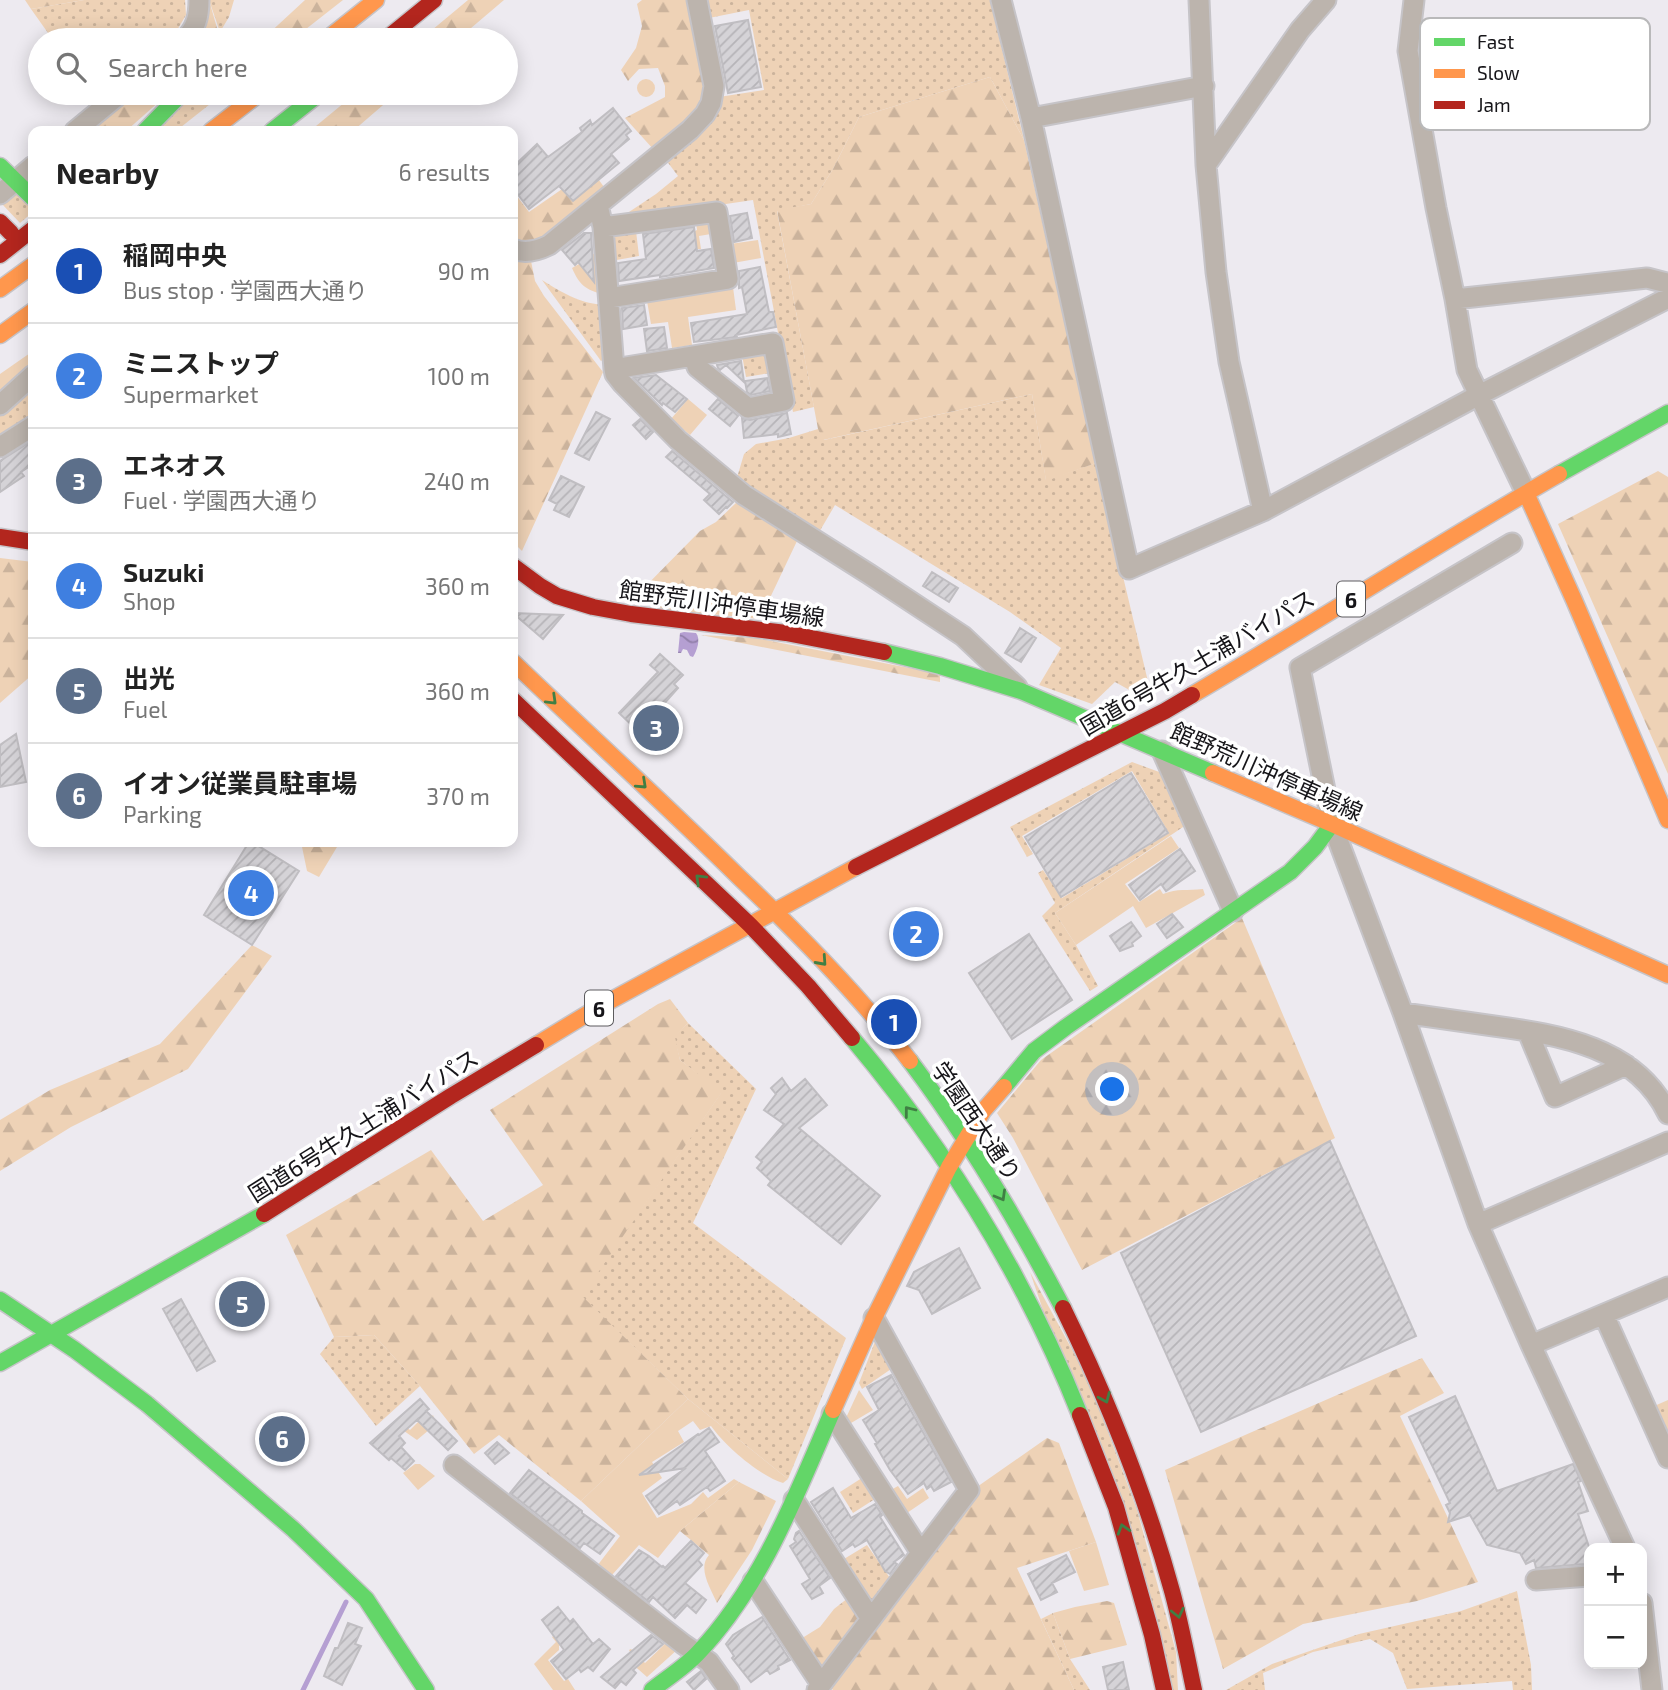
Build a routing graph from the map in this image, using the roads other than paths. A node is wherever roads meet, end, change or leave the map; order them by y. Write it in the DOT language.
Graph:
graph roads {
  1 [pos="199,0"];
  2 [pos="376,0"];
  3 [pos="434,0"];
  4 [pos="697,0"];
  5 [pos="1001,0"];
  6 [pos="1199,0"];
  7 [pos="1326,0"];
  8 [pos="1414,0"];
  9 [pos="194,28"];
  10 [pos="341,28"];
  11 [pos="400,28"];
  12 [pos="1204,86"];
  13 [pos="107,105"];
  14 [pos="170,105"];
  15 [pos="245,105"];
  16 [pos="305,105"];
  17 [pos="1031,118"];
  18 [pos="1420,118"];
  19 [pos="83,126"];
  20 [pos="150,126"];
  21 [pos="217,126"];
  22 [pos="278,126"];
  23 [pos="1422,130"];
  24 [pos="1206,165"];
  25 [pos="0,166"];
  26 [pos="28,170"];
  27 [pos="16,180"];
  28 [pos="28,193"];
  29 [pos="0,194"];
  30 [pos="598,205"];
  31 [pos="603,227"];
  32 [pos="28,233"];
  33 [pos="518,250"];
  34 [pos="0,255"];
  35 [pos="28,269"];
  36 [pos="1668,286"];
  37 [pos="0,289"];
  38 [pos="609,298"];
  39 [pos="1668,298"];
  40 [pos="1455,299"];
  41 [pos="28,315"];
  42 [pos="0,335"];
  43 [pos="694,356"];
  44 [pos="614,369"];
  45 [pos="28,380"];
  46 [pos="1479,396"];
  47 [pos="0,405"];
  48 [pos="1668,414"];
  49 [pos="28,429"];
  50 [pos="0,447"];
  51 [pos="1526,493"];
  52 [pos="1263,511"];
  53 [pos="0,537"];
  54 [pos="28,541"];
  55 [pos="1512,542"];
  56 [pos="518,570"];
  57 [pos="1372,586"];
  58 [pos="1388,616"];
  59 [pos="1287,639"];
  60 [pos="518,667"];
  61 [pos="1300,668"];
  62 [pos="1021,691"];
  63 [pos="518,705"];
  64 [pos="1123,733"];
  65 [pos="1162,751"];
  66 [pos="1668,820"];
  67 [pos="1332,824"];
  68 [pos="1233,911"];
  69 [pos="775,912"];
  70 [pos="750,925"];
  71 [pos="1668,975"];
  72 [pos="1403,1013"];
  73 [pos="1528,1032"];
  74 [pos="1626,1065"];
  75 [pos="1668,1114"];
  76 [pos="966,1138"];
  77 [pos="1668,1142"];
  78 [pos="949,1167"];
  79 [pos="1478,1224"];
  80 [pos="1668,1287"];
  81 [pos="0,1300"];
  82 [pos="1604,1315"];
  83 [pos="874,1318"];
  84 [pos="51,1334"];
  85 [pos="1531,1345"];
  86 [pos="1,1364"];
  87 [pos="832,1414"];
  88 [pos="1668,1458"];
  89 [pos="454,1465"];
  90 [pos="794,1500"];
  91 [pos="1623,1543"];
  92 [pos="921,1553"];
  93 [pos="1584,1576"];
  94 [pos="1536,1580"];
  95 [pos="753,1581"];
  96 [pos="1642,1606"];
  97 [pos="871,1619"];
  98 [pos="697,1654"];
  99 [pos="819,1687"];
  100 [pos="426,1690"];
  101 [pos="652,1690"];
  102 [pos="729,1690"];
  103 [pos="1164,1690"];
  104 [pos="1194,1690"];
  105 [pos="1652,1690"];
  1 -- 9 [label="street"];
  2 -- 10 [label="main road"];
  3 -- 11 [label="main road"];
  4 -- 30 [label="street"];
  5 -- 17 [label="street"];
  6 -- 12 [label="street"];
  7 -- 24 [label="street"];
  8 -- 18 [label="street"];
  12 -- 17 [label="street"];
  12 -- 24 [label="street"];
  13 -- 19 [label="street"];
  14 -- 20 [label="main road"];
  15 -- 21 [label="main road"];
  16 -- 22 [label="main road"];
  17 -- 52 [label="street"];
  23 -- 40 [label="street"];
  24 -- 52 [label="street"];
  25 -- 27 [label="main road"];
  26 -- 27 [label="street"];
  27 -- 28 [label="main road"];
  27 -- 29 [label="street"];
  30 -- 31 [label="street"];
  30 -- 33 [label="street"];
  31 -- 38 [label="street"];
  31 -- 38 [label="street"];
  32 -- 34 [label="main road"];
  35 -- 37 [label="main road"];
  36 -- 40 [label="street"];
  38 -- 44 [label="street"];
  39 -- 46 [label="street"];
  40 -- 46 [label="street"];
  41 -- 42 [label="main road"];
  43 -- 43 [label="street"];
  43 -- 44 [label="street"];
  44 -- 62 [label="street"];
  45 -- 47 [label="street"];
  46 -- 51 [label="street"];
  46 -- 52 [label="street"];
  48 -- 51 [label="main road, 国道6号牛久土浦バイパス / 6"];
  49 -- 50 [label="street"];
  51 -- 57 [label="main road, 国道6号牛久土浦バイパス / 6"];
  51 -- 66 [label="main road"];
  53 -- 54 [label="main road"];
  55 -- 58 [label="street"];
  56 -- 62 [label="main road, 館野荒川沖停車場線"];
  57 -- 58 [label="street"];
  57 -- 59 [label="main road, 国道6号牛久土浦バイパス / 6"];
  58 -- 61 [label="street"];
  59 -- 61 [label="street"];
  59 -- 64 [label="main road, 国道6号牛久土浦バイパス / 6"];
  60 -- 69 [label="main road, 学園西大通り, one-way"];
  61 -- 67 [label="street"];
  62 -- 64 [label="main road, 館野荒川沖停車場線"];
  70 -- 63 [label="main road, one-way"];
  64 -- 65 [label="main road, 館野荒川沖停車場線"];
  64 -- 69 [label="main road, 国道6号牛久土浦バイパス / 6"];
  65 -- 67 [label="main road, 館野荒川沖停車場線"];
  65 -- 68 [label="street"];
  67 -- 68 [label="main road"];
  67 -- 71 [label="main road, 館野荒川沖停車場線"];
  67 -- 72 [label="street"];
  68 -- 76 [label="main road"];
  69 -- 70 [label="main road, 6"];
  69 -- 76 [label="main road, 学園西大通り, one-way"];
  78 -- 70 [label="main road, one-way"];
  70 -- 84 [label="main road, 国道6号牛久土浦バイパス / 6"];
  72 -- 73 [label="street"];
  72 -- 79 [label="street"];
  73 -- 74 [label="street"];
  73 -- 74 [label="street"];
  74 -- 75 [label="street"];
  76 -- 78 [label="main road"];
  76 -- 104 [label="main road, 学園西大通り, one-way"];
  77 -- 79 [label="street"];
  78 -- 83 [label="main road"];
  103 -- 78 [label="main road, one-way"];
  79 -- 85 [label="street"];
  80 -- 82 [label="street"];
  81 -- 84 [label="main road"];
  82 -- 85 [label="street"];
  82 -- 88 [label="street"];
  83 -- 87 [label="main road"];
  83 -- 92 [label="street"];
  84 -- 86 [label="main road, 国道6号牛久土浦バイパス / 6"];
  84 -- 100 [label="main road"];
  85 -- 91 [label="street"];
  87 -- 90 [label="main road"];
  87 -- 92 [label="street"];
  89 -- 98 [label="street"];
  90 -- 95 [label="main road"];
  90 -- 97 [label="street"];
  92 -- 97 [label="street"];
  93 -- 94 [label="street"];
  95 -- 98 [label="main road"];
  95 -- 99 [label="street"];
  96 -- 105 [label="street"];
  97 -- 99 [label="street"];
  98 -- 101 [label="main road"];
  98 -- 102 [label="street"];
}
